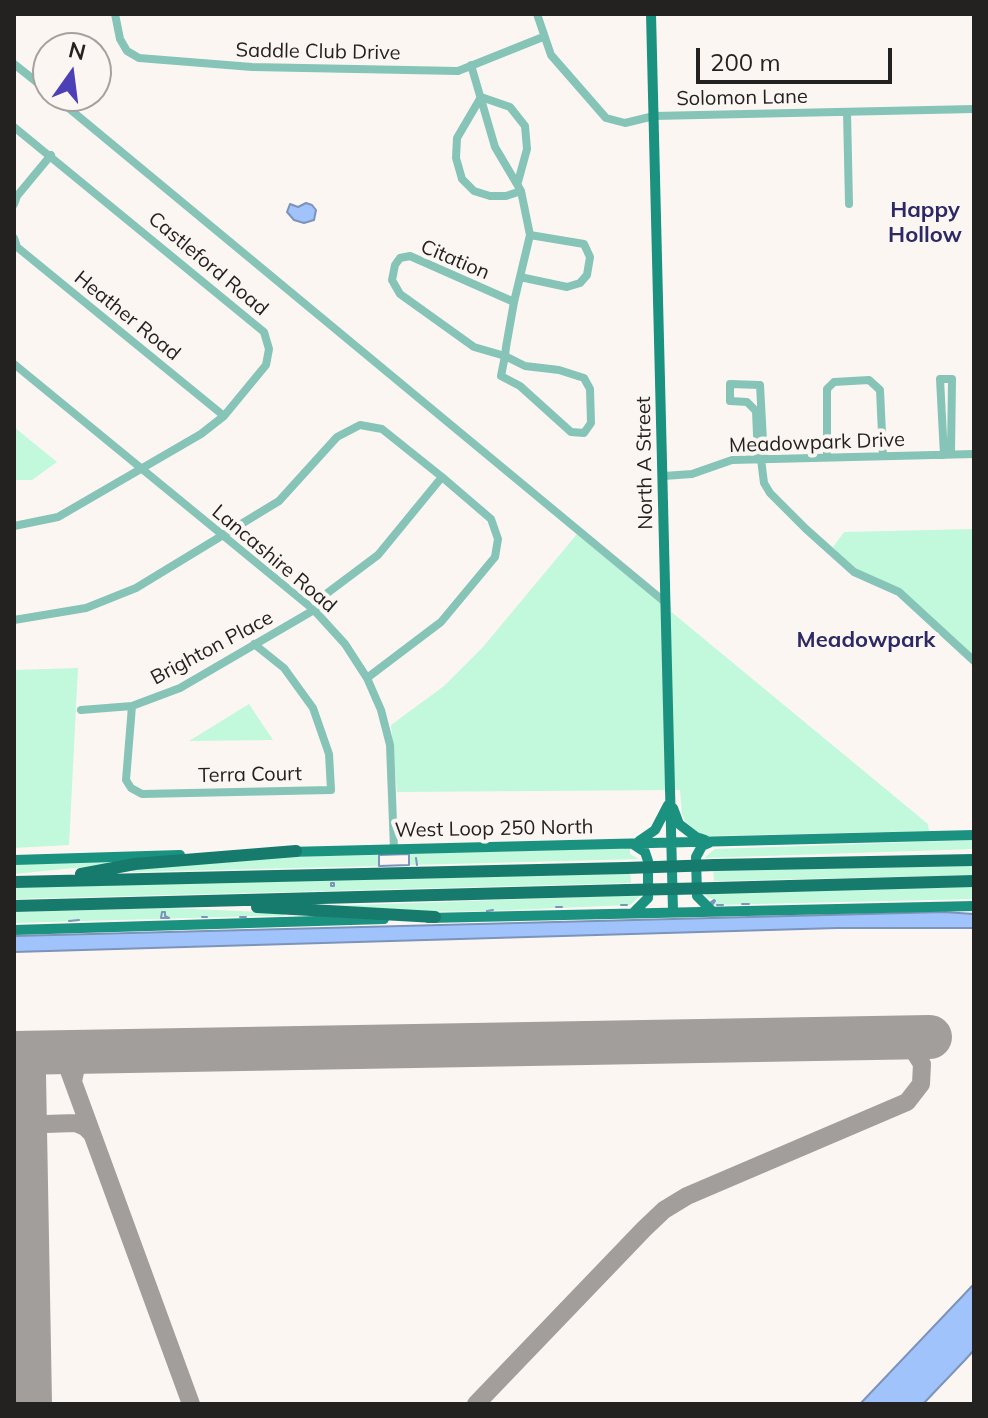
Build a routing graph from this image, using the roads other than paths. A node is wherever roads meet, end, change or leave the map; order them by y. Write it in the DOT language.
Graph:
graph roads {
  1 [pos="115,14"];
  2 [pos="537,14"];
  3 [pos="651,14"];
  4 [pos="543,37"];
  5 [pos="14,64"];
  6 [pos="471,65"];
  7 [pos="32,78"];
  8 [pos="481,97"];
  9 [pos="974,109"];
  10 [pos="73,112"];
  11 [pos="847,112"];
  12 [pos="654,116"];
  13 [pos="14,127"];
  14 [pos="53,157"];
  15 [pos="519,187"];
  16 [pos="14,204"];
  17 [pos="849,204"];
  18 [pos="530,235"];
  19 [pos="14,238"];
  20 [pos="520,277"];
  21 [pos="514,302"];
  22 [pos="505,356"];
  23 [pos="14,364"];
  24 [pos="759,410"];
  25 [pos="224,416"];
  26 [pos="947,422"];
  27 [pos="947,454"];
  28 [pos="974,454"];
  29 [pos="883,456"];
  30 [pos="827,457"];
  31 [pos="761,459"];
  32 [pos="142,469"];
  33 [pos="664,476"];
  34 [pos="442,477"];
  35 [pos="14,526"];
  36 [pos="224,537"];
  37 [pos="667,604"];
  38 [pos="314,610"];
  39 [pos="14,620"];
  40 [pos="254,644"];
  41 [pos="974,661"];
  42 [pos="367,678"];
  43 [pos="132,706"];
  44 [pos="81,710"];
  45 [pos="670,800"];
  46 [pos="974,835"];
  47 [pos="711,842"];
  48 [pos="672,843"];
  49 [pos="633,844"];
  50 [pos="394,849"];
  51 [pos="296,851"];
  52 [pos="14,860"];
  53 [pos="974,860"];
  54 [pos="41,881"];
  55 [pos="974,881"];
  56 [pos="14,882"];
  57 [pos="166,903"];
  58 [pos="14,906"];
  59 [pos="974,906"];
  60 [pos="711,910"];
  61 [pos="673,911"];
  62 [pos="634,912"];
  63 [pos="435,917"];
  64 [pos="14,930"];
  1 -- 6 [label="street, Saddle Club Drive"];
  2 -- 4 [label="street"];
  3 -- 12 [label="main road, North A Street"];
  4 -- 6 [label="street, Saddle Club Drive"];
  4 -- 12 [label="street"];
  5 -- 7 [label="street"];
  6 -- 8 [label="street"];
  8 -- 15 [label="street"];
  8 -- 15 [label="street"];
  8 -- 15 [label="street"];
  9 -- 11 [label="street, Solomon Lane"];
  10 -- 37 [label="street"];
  11 -- 12 [label="street, Solomon Lane"];
  11 -- 17 [label="street"];
  12 -- 33 [label="main road, North A Street"];
  13 -- 14 [label="street, Castleford Road"];
  14 -- 16 [label="street"];
  14 -- 25 [label="street, Castleford Road"];
  15 -- 18 [label="street"];
  18 -- 20 [label="street, Citation"];
  18 -- 20 [label="street"];
  19 -- 25 [label="street, Heather Road"];
  20 -- 21 [label="street, Citation"];
  21 -- 22 [label="street"];
  21 -- 22 [label="street, Citation"];
  22 -- 22 [label="street"];
  23 -- 32 [label="street, Lancashire Road"];
  24 -- 24 [label="street"];
  24 -- 31 [label="street"];
  25 -- 32 [label="street, Castleford Road"];
  26 -- 27 [label="street"];
  27 -- 28 [label="street, Meadowpark Drive"];
  27 -- 29 [label="street, Meadowpark Drive"];
  29 -- 30 [label="street, Meadowpark Drive"];
  29 -- 30 [label="street"];
  30 -- 31 [label="street, Meadowpark Drive"];
  31 -- 33 [label="street, Meadowpark Drive"];
  31 -- 41 [label="street"];
  32 -- 35 [label="street, Castleford Road"];
  32 -- 36 [label="street, Lancashire Road"];
  33 -- 37 [label="main road, North A Street"];
  34 -- 36 [label="street"];
  34 -- 38 [label="street, Brighton Place"];
  34 -- 42 [label="street"];
  36 -- 38 [label="street, Lancashire Road"];
  36 -- 39 [label="street"];
  37 -- 45 [label="main road, North A Street"];
  38 -- 40 [label="street, Brighton Place"];
  38 -- 42 [label="street, Lancashire Road"];
  40 -- 43 [label="street, Brighton Place"];
  40 -- 43 [label="street, Terra Court"];
  42 -- 50 [label="street, Lancashire Road"];
  43 -- 44 [label="street, Brighton Place"];
  45 -- 47 [label="main road"];
  45 -- 48 [label="main road, North A Street"];
  45 -- 49 [label="main road"];
  46 -- 47 [label="main road, West Loop 250 North"];
  47 -- 48 [label="main road, West Loop 250 North"];
  47 -- 60 [label="main road"];
  48 -- 49 [label="main road, West Loop 250 North"];
  48 -- 61 [label="main road, North A Street"];
  49 -- 50 [label="main road, West Loop 250 North"];
  49 -- 62 [label="main road"];
  50 -- 51 [label="main road, West Loop 250 North"];
  51 -- 52 [label="main road, West Loop 250 North"];
  51 -- 54 [label="highway"];
  53 -- 54 [label="highway, bridge"];
  54 -- 56 [label="highway"];
  55 -- 57 [label="highway, bridge"];
  57 -- 58 [label="highway"];
  57 -- 63 [label="highway"];
  59 -- 60 [label="main road"];
  60 -- 61 [label="main road"];
  61 -- 62 [label="main road"];
  62 -- 63 [label="main road"];
  63 -- 64 [label="main road"];
}
